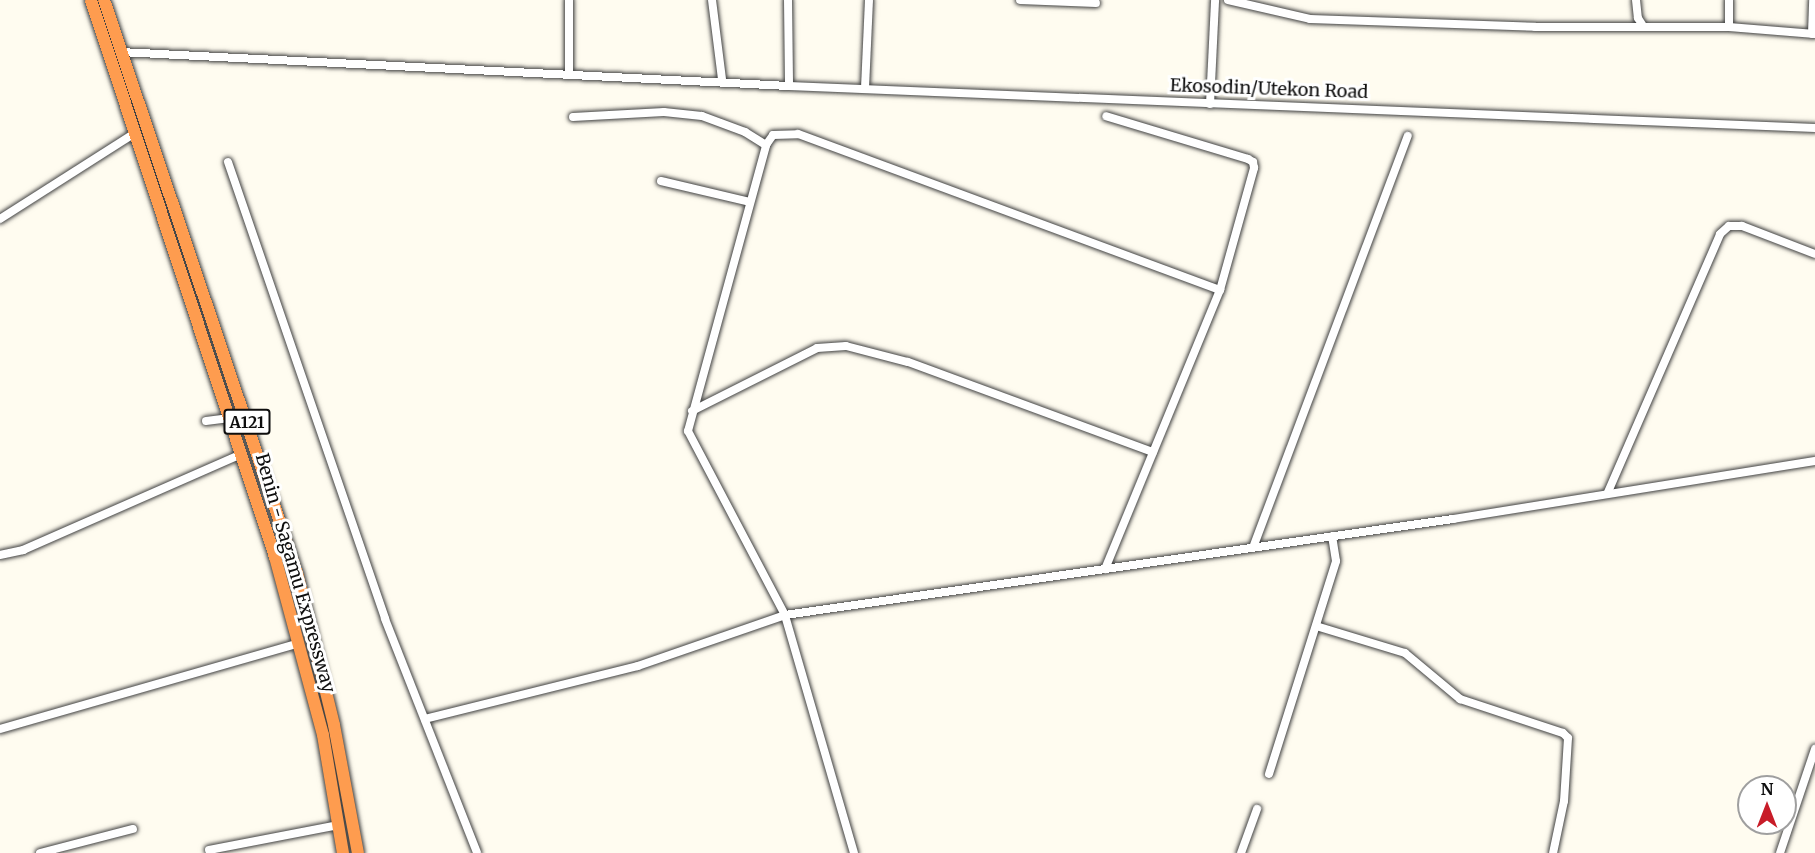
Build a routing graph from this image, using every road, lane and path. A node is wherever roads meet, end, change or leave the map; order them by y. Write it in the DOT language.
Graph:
graph roads {
  1 [pos="91,0"];
  2 [pos="104,0"];
  3 [pos="569,0"];
  4 [pos="712,0"];
  5 [pos="788,0"];
  6 [pos="868,0"];
  7 [pos="1020,0"];
  8 [pos="1215,0"];
  9 [pos="1228,0"];
  10 [pos="1636,0"];
  11 [pos="1729,0"];
  12 [pos="1813,0"];
  13 [pos="1096,3"];
  14 [pos="1643,26"];
  15 [pos="1729,27"];
  16 [pos="1813,34"];
  17 [pos="120,52"];
  18 [pos="569,72"];
  19 [pos="722,79"];
  20 [pos="789,86"];
  21 [pos="865,87"];
  22 [pos="1210,104"];
  23 [pos="1106,116"];
  24 [pos="573,117"];
  25 [pos="1815,128"];
  26 [pos="135,133"];
  27 [pos="1408,136"];
  28 [pos="766,145"];
  29 [pos="228,162"];
  30 [pos="661,181"];
  31 [pos="750,202"];
  32 [pos="0,219"];
  33 [pos="1815,254"];
  34 [pos="1220,290"];
  35 [pos="692,411"];
  36 [pos="230,418"];
  37 [pos="206,421"];
  38 [pos="1153,452"];
  39 [pos="242,454"];
  40 [pos="1815,461"];
  41 [pos="1608,492"];
  42 [pos="1332,536"];
  43 [pos="1254,545"];
  44 [pos="0,555"];
  45 [pos="1105,569"];
  46 [pos="303,600"];
  47 [pos="289,605"];
  48 [pos="785,615"];
  49 [pos="1316,626"];
  50 [pos="299,643"];
  51 [pos="425,719"];
  52 [pos="0,729"];
  53 [pos="1815,749"];
  54 [pos="1269,774"];
  55 [pos="1257,809"];
  56 [pos="339,825"];
  57 [pos="134,829"];
  58 [pos="209,850"];
  59 [pos="40,853"];
  60 [pos="343,853"];
  61 [pos="358,853"];
  62 [pos="477,853"];
  63 [pos="854,853"];
  64 [pos="1241,853"];
  65 [pos="1553,853"];
  66 [pos="1780,853"];
  1 -- 26 [label="highway, Benin - Sagamu Expressway / A121"];
  2 -- 17 [label="highway, A121"];
  3 -- 18 [label="street"];
  4 -- 19 [label="street"];
  5 -- 20 [label="street"];
  6 -- 21 [label="street"];
  7 -- 13 [label="street"];
  8 -- 22 [label="street"];
  9 -- 14 [label="street"];
  10 -- 14 [label="street"];
  11 -- 15 [label="street"];
  12 -- 16 [label="street"];
  14 -- 15 [label="street"];
  15 -- 16 [label="street"];
  17 -- 18 [label="street, Ekosodin/Utekon Road"];
  17 -- 46 [label="highway, A121"];
  18 -- 19 [label="street, Ekosodin/Utekon Road"];
  19 -- 20 [label="street, Ekosodin/Utekon Road"];
  20 -- 21 [label="street, Ekosodin/Utekon Road"];
  21 -- 22 [label="street, Ekosodin/Utekon Road"];
  22 -- 25 [label="street, Ekosodin/Utekon Road"];
  23 -- 34 [label="street"];
  24 -- 28 [label="street"];
  26 -- 32 [label="street"];
  26 -- 36 [label="highway, Benin - Sagamu Expressway / A121"];
  27 -- 43 [label="street"];
  28 -- 31 [label="street"];
  28 -- 34 [label="street"];
  29 -- 51 [label="street"];
  30 -- 31 [label="street"];
  31 -- 35 [label="street"];
  33 -- 41 [label="street"];
  34 -- 38 [label="street"];
  35 -- 38 [label="street"];
  35 -- 48 [label="street"];
  36 -- 37 [label="street"];
  36 -- 39 [label="highway, Benin - Sagamu Expressway / A121"];
  38 -- 45 [label="street"];
  39 -- 44 [label="street"];
  39 -- 47 [label="highway, Benin - Sagamu Expressway / A121"];
  40 -- 41 [label="street"];
  41 -- 42 [label="street"];
  42 -- 43 [label="street"];
  42 -- 49 [label="street"];
  43 -- 45 [label="street"];
  45 -- 48 [label="street"];
  46 -- 47 [label="highway"];
  46 -- 61 [label="highway, A121"];
  47 -- 50 [label="highway, Benin - Sagamu Expressway / A121"];
  48 -- 51 [label="street"];
  48 -- 63 [label="street"];
  49 -- 54 [label="street"];
  49 -- 65 [label="street"];
  50 -- 52 [label="street"];
  50 -- 56 [label="highway, Benin - Sagamu Expressway / A121"];
  51 -- 62 [label="street"];
  53 -- 66 [label="street"];
  55 -- 64 [label="street"];
  56 -- 58 [label="street"];
  56 -- 60 [label="highway, Benin - Sagamu Expressway / A121"];
  57 -- 59 [label="street"];
}
